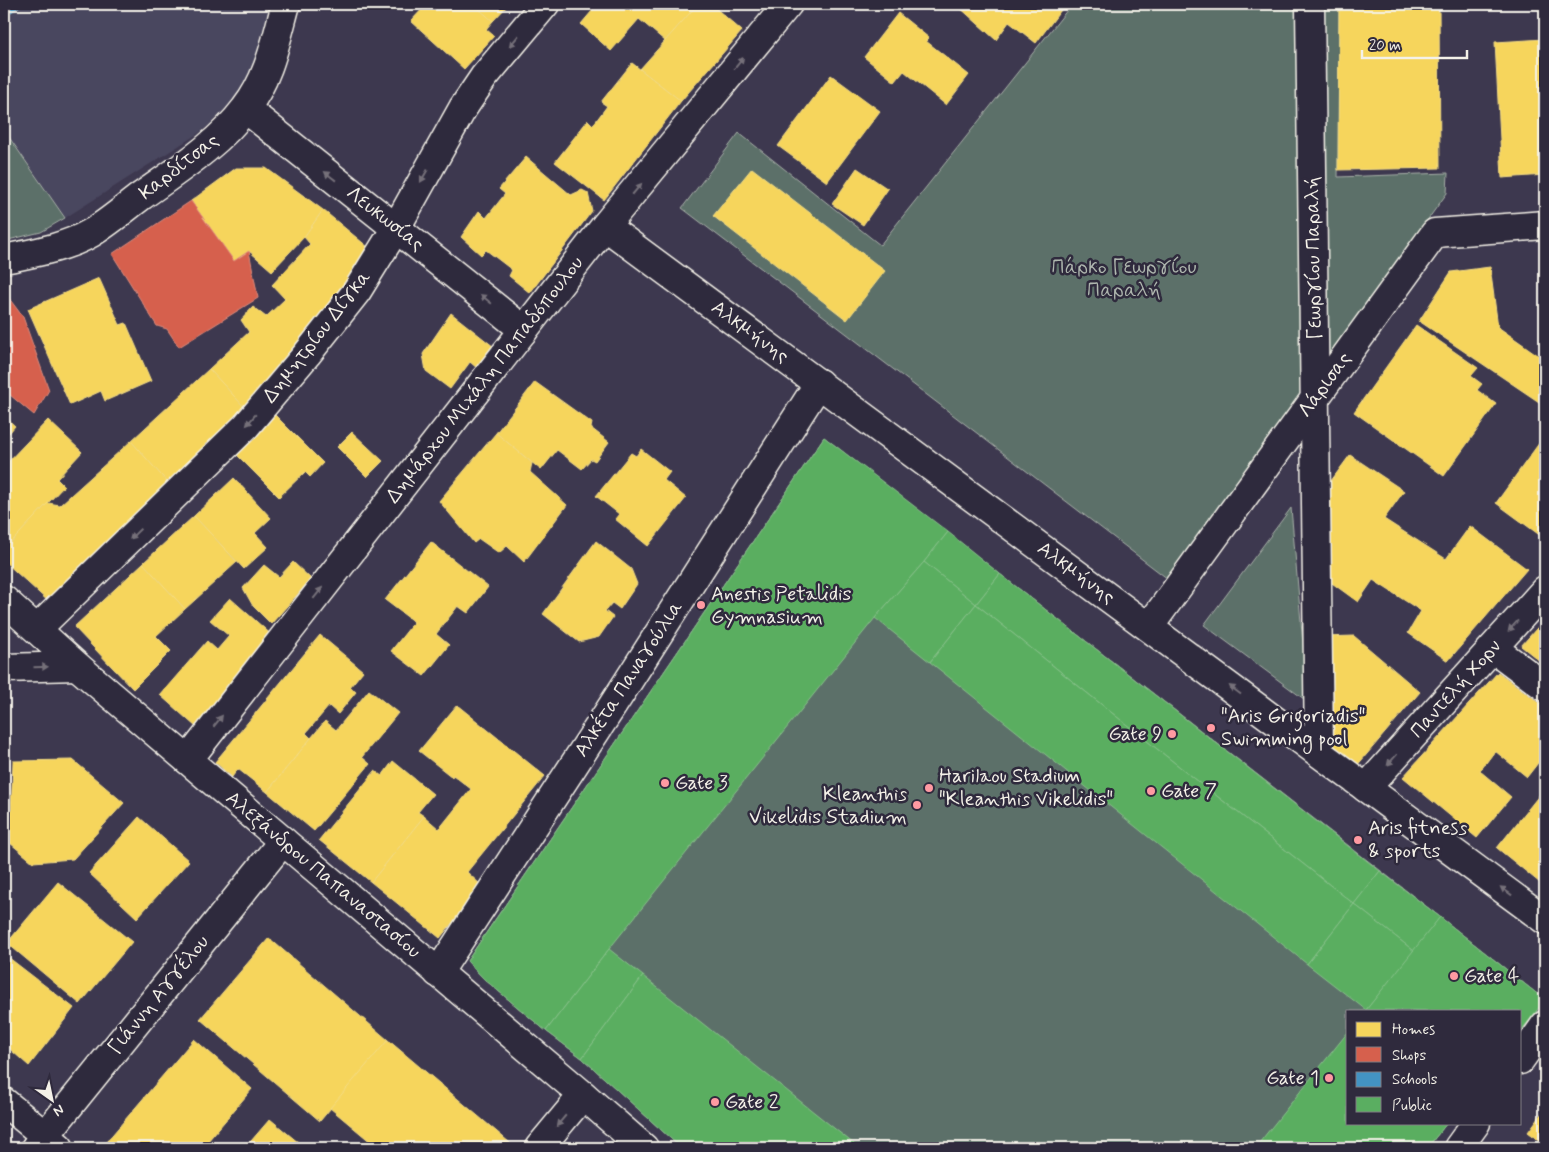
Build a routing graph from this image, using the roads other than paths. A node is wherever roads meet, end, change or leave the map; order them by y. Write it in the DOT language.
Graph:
graph roads {
  1 [pos="286,4"];
  2 [pos="545,4"];
  3 [pos="1310,4"];
  4 [pos="783,5"];
  5 [pos="246,109"];
  6 [pos="605,226"];
  7 [pos="1545,226"];
  8 [pos="396,228"];
  9 [pos="4,259"];
  10 [pos="524,330"];
  11 [pos="819,383"];
  12 [pos="1315,399"];
  13 [pos="1545,590"];
  14 [pos="4,600"];
  15 [pos="1150,627"];
  16 [pos="37,629"];
  17 [pos="1493,648"];
  18 [pos="77,666"];
  19 [pos="4,668"];
  20 [pos="1545,687"];
  21 [pos="1319,752"];
  22 [pos="188,760"];
  23 [pos="1366,788"];
  24 [pos="282,841"];
  25 [pos="1545,920"];
  26 [pos="438,973"];
  27 [pos="1545,1025"];
  28 [pos="1522,1057"];
  29 [pos="583,1095"];
  30 [pos="4,1102"];
  31 [pos="1475,1124"];
  32 [pos="47,1144"];
  33 [pos="539,1148"];
  34 [pos="644,1148"];
  35 [pos="1459,1148"];
  1 -- 5 [label="street, Καρδίτσας"];
  2 -- 8 [label="street, Δημητρίου Δίγκα, one-way"];
  3 -- 12 [label="street, Γεωργίου Παραλή"];
  6 -- 4 [label="street, Δημάρχου Μιχάλη Παπαδόπουλου, one-way"];
  8 -- 5 [label="street, Λευκωσίας, one-way"];
  5 -- 9 [label="street, Καρδίτσας"];
  6 -- 10 [label="street, Δημάρχου Μιχάλη Παπαδόπουλου"];
  6 -- 11 [label="street, Αλκμήνης"];
  7 -- 12 [label="street, Λάρισας"];
  10 -- 8 [label="street, Λευκωσίας, one-way"];
  8 -- 16 [label="street, Δημητρίου Δίγκα, one-way"];
  22 -- 10 [label="street, Δημάρχου Μιχάλη Παπαδόπουλου, one-way"];
  11 -- 15 [label="street, Αλκμήνης"];
  11 -- 26 [label="street, Αλκέτα Παναγούλια"];
  12 -- 15 [label="street, Λάρισας"];
  12 -- 21 [label="street, Γεωργίου Παραλή"];
  13 -- 17 [label="street, Παντελή Χορν, one-way"];
  14 -- 16 [label="street, Αλεξάνδρου Παπαναστασίου"];
  21 -- 15 [label="street, Αλκμήνης, one-way"];
  16 -- 18 [label="street, Αλεξάνδρου Παπαναστασίου"];
  17 -- 20 [label="street"];
  17 -- 23 [label="street, Παντελή Χορν, one-way"];
  19 -- 18 [label="street, one-way"];
  18 -- 22 [label="street, Αλεξάνδρου Παπαναστασίου"];
  21 -- 23 [label="street, Αλκμήνης"];
  22 -- 24 [label="street, Αλεξάνδρου Παπαναστασίου"];
  25 -- 23 [label="street, Αλκμήνης, one-way"];
  24 -- 26 [label="street, Αλεξάνδρου Παπαναστασίου"];
  24 -- 32 [label="street, Γιάννη Αγγέλου"];
  26 -- 29 [label="street, Αλεξάνδρου Παπαναστασίου"];
  27 -- 28 [label="street"];
  29 -- 33 [label="street, one-way"];
  29 -- 34 [label="street, Αλεξάνδρου Παπαναστασίου"];
  30 -- 32 [label="street"];
  31 -- 35 [label="street"];
}
